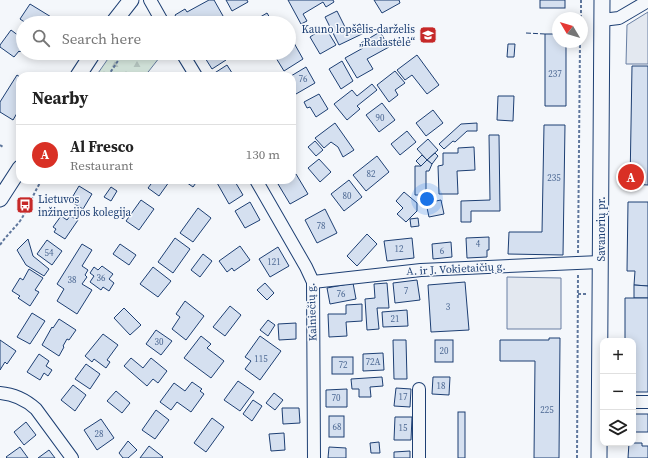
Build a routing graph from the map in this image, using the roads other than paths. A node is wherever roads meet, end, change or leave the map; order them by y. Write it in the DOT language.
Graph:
graph roads {
  1 [pos="131,0"];
  2 [pos="150,0"];
  3 [pos="602,0"];
  4 [pos="648,1"];
  5 [pos="118,16"];
  6 [pos="160,16"];
  7 [pos="602,20"];
  8 [pos="88,60"];
  9 [pos="186,60"];
  10 [pos="81,72"];
  11 [pos="194,72"];
  12 [pos="16,174"];
  13 [pos="258,184"];
  14 [pos="0,199"];
  15 [pos="600,262"];
  16 [pos="313,282"];
  17 [pos="601,374"];
  18 [pos="419,389"];
  19 [pos="0,393"];
  20 [pos="636,402"];
  21 [pos="648,402"];
  22 [pos="601,410"];
  23 [pos="72,458"];
  24 [pos="314,458"];
  25 [pos="419,458"];
  26 [pos="599,458"];
  1 -- 5 [label="main road"];
  2 -- 6 [label="street"];
  3 -- 7 [label="main road, Savanorių pr."];
  4 -- 7 [label="street"];
  7 -- 15 [label="main road, Savanorių pr."];
  8 -- 10 [label="main road"];
  9 -- 11 [label="street"];
  12 -- 14 [label="main road"];
  13 -- 16 [label="street, Kalniečių g."];
  15 -- 16 [label="street, A. ir J. Vokietaičių g."];
  15 -- 17 [label="main road, Savanorių pr."];
  16 -- 24 [label="street, Kalniečių g."];
  18 -- 25 [label="street"];
  19 -- 23 [label="street"];
  20 -- 21 [label="street"];
  22 -- 26 [label="main road, Savanorių pr."];
}
